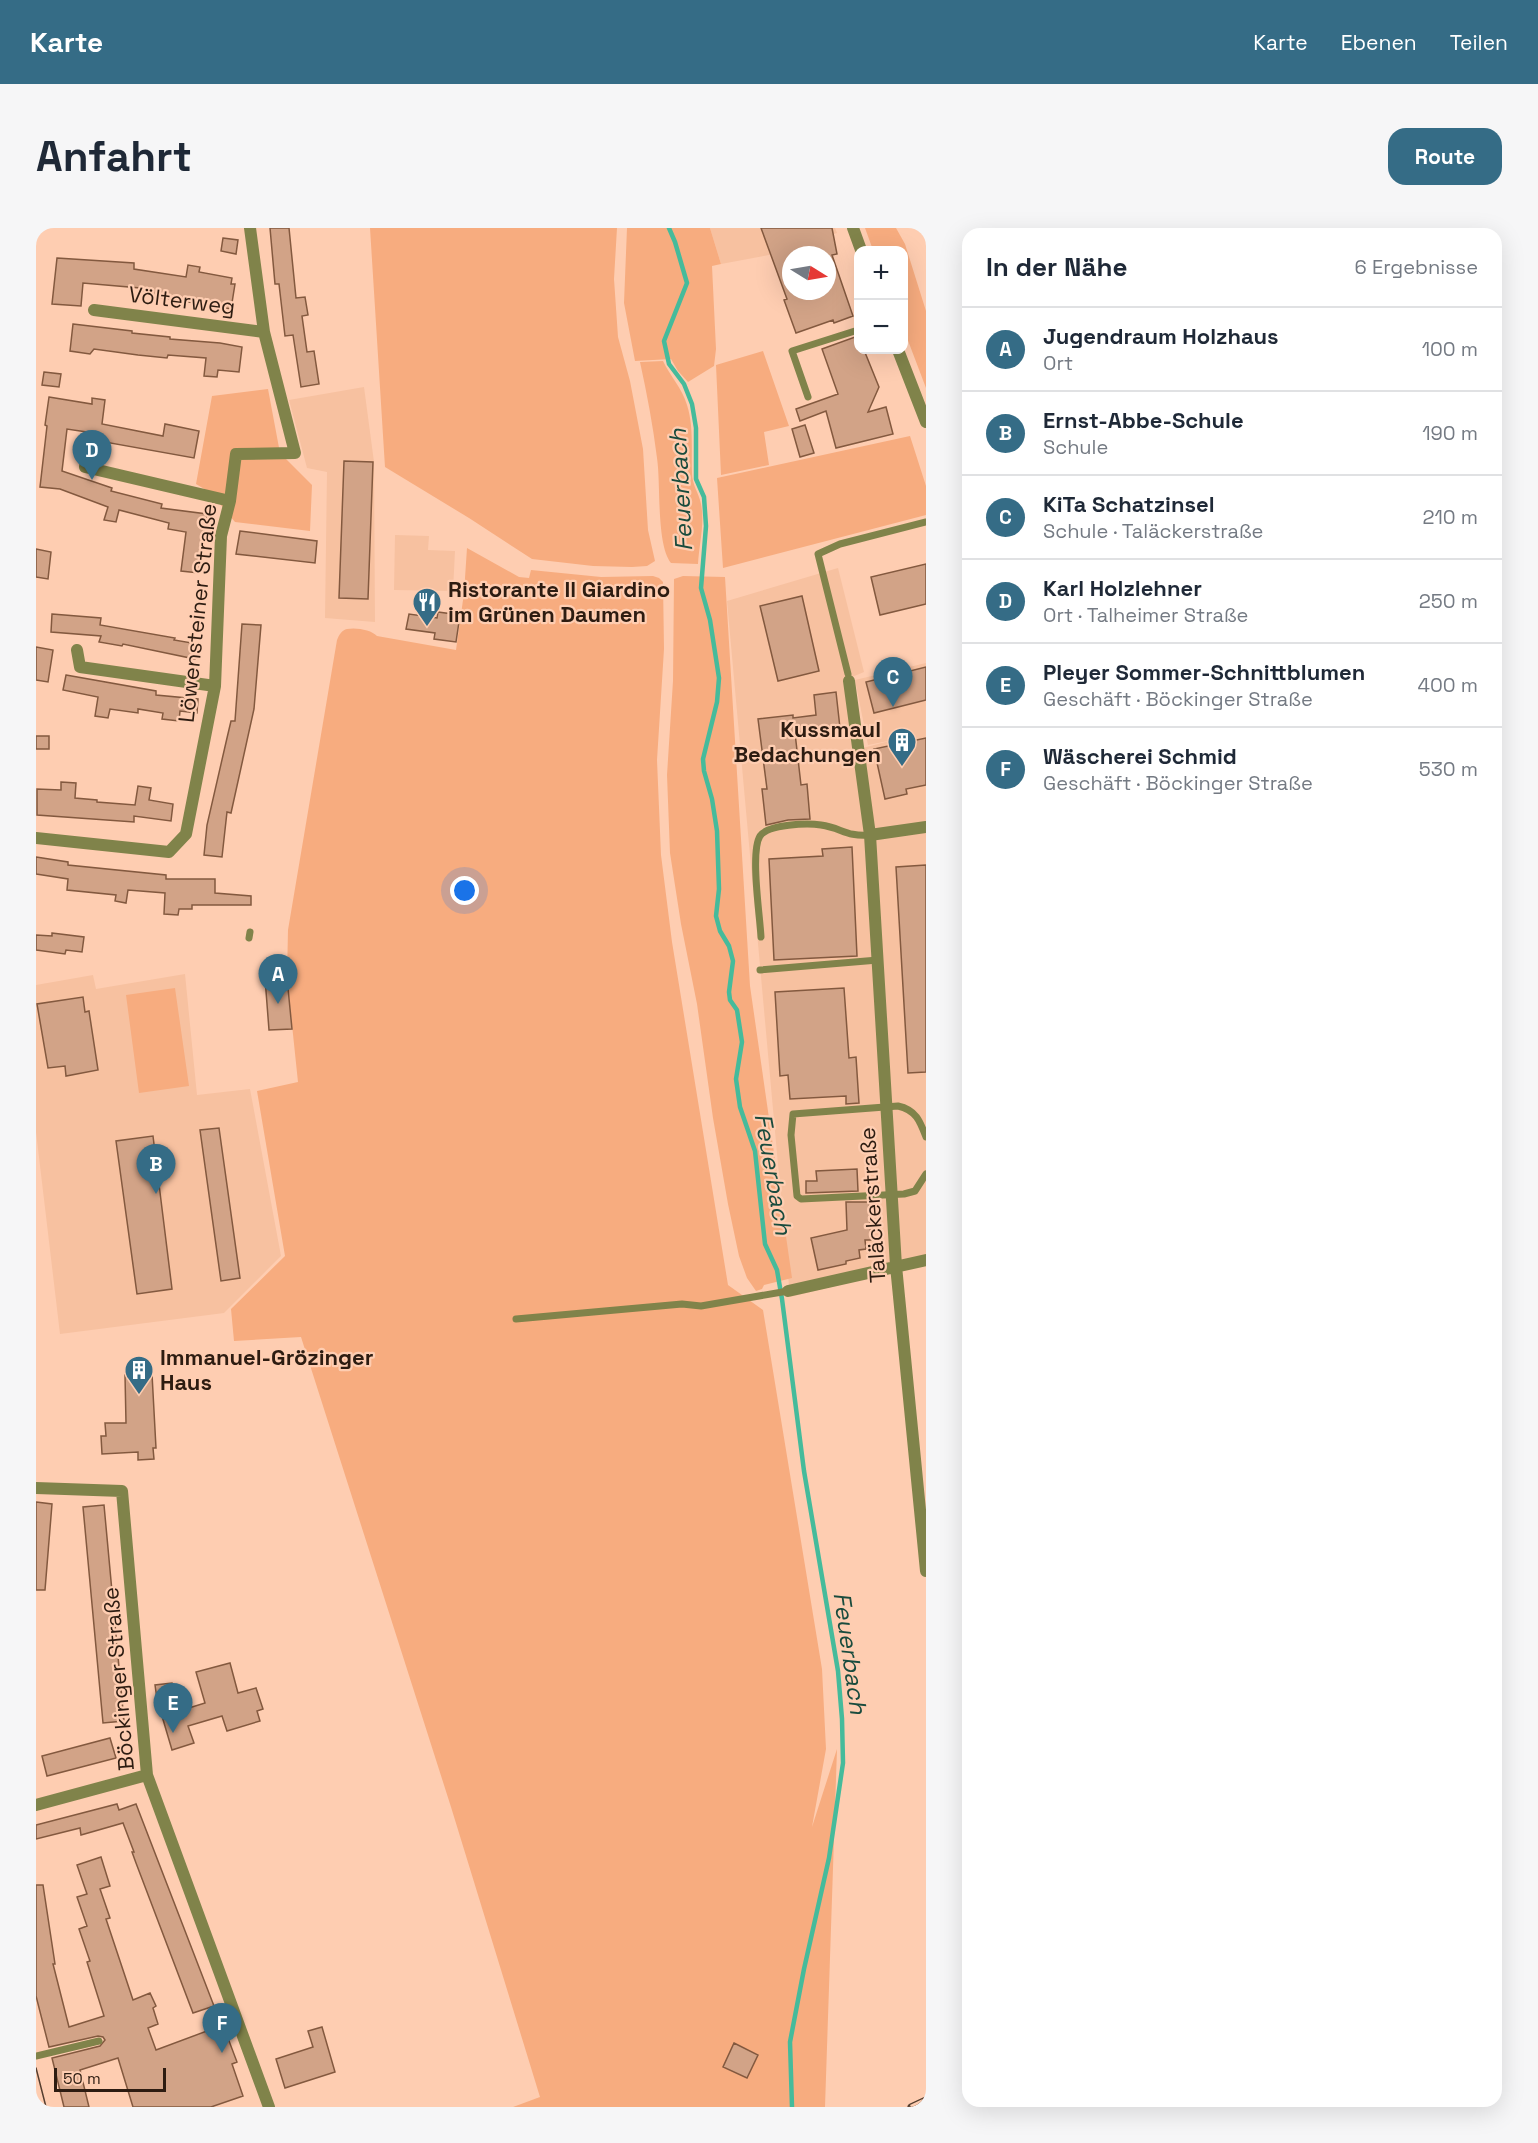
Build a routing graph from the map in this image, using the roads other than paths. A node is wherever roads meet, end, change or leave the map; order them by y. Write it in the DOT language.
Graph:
graph roads {
  1 [pos="250,228"];
  2 [pos="853,228"];
  3 [pos="860,246"];
  4 [pos="94,310"];
  5 [pos="854,331"];
  6 [pos="264,332"];
  7 [pos="900,354"];
  8 [pos="808,397"];
  9 [pos="926,422"];
  10 [pos="88,442"];
  11 [pos="230,501"];
  12 [pos="926,522"];
  13 [pos="77,650"];
  14 [pos="849,678"];
  15 [pos="215,686"];
  16 [pos="926,827"];
  17 [pos="870,835"];
  18 [pos="36,838"];
  19 [pos="761,937"];
  20 [pos="878,960"];
  21 [pos="760,970"];
  22 [pos="886,1107"];
  23 [pos="926,1137"];
  24 [pos="926,1174"];
  25 [pos="891,1195"];
  26 [pos="926,1260"];
  27 [pos="896,1266"];
  28 [pos="788,1291"];
  29 [pos="516,1319"];
  30 [pos="36,1488"];
  31 [pos="926,1570"];
  32 [pos="147,1775"];
  33 [pos="36,1805"];
  34 [pos="99,2041"];
  35 [pos="36,2056"];
  36 [pos="269,2107"];
  1 -- 6 [label="street, Löwensteiner Straße"];
  2 -- 3 [label="street"];
  4 -- 6 [label="street, Völterweg"];
  5 -- 8 [label="lane"];
  6 -- 11 [label="street, Löwensteiner Straße"];
  7 -- 9 [label="street"];
  10 -- 11 [label="street"];
  11 -- 15 [label="street, Löwensteiner Straße"];
  12 -- 14 [label="lane"];
  13 -- 15 [label="street"];
  14 -- 17 [label="street, Taläckerstraße"];
  15 -- 18 [label="street, Löwensteiner Straße"];
  16 -- 17 [label="street"];
  17 -- 19 [label="lane"];
  17 -- 20 [label="street, Taläckerstraße"];
  20 -- 21 [label="lane"];
  20 -- 22 [label="street, Taläckerstraße"];
  22 -- 23 [label="lane"];
  22 -- 25 [label="street, Taläckerstraße"];
  22 -- 25 [label="lane"];
  24 -- 25 [label="lane"];
  25 -- 27 [label="street, Taläckerstraße"];
  26 -- 27 [label="street"];
  27 -- 28 [label="street"];
  27 -- 31 [label="street, Taläckerstraße"];
  28 -- 29 [label="lane"];
  30 -- 32 [label="street, Böckinger Straße"];
  32 -- 33 [label="street"];
  32 -- 36 [label="street, Böckinger Straße"];
  34 -- 35 [label="lane"];
}
